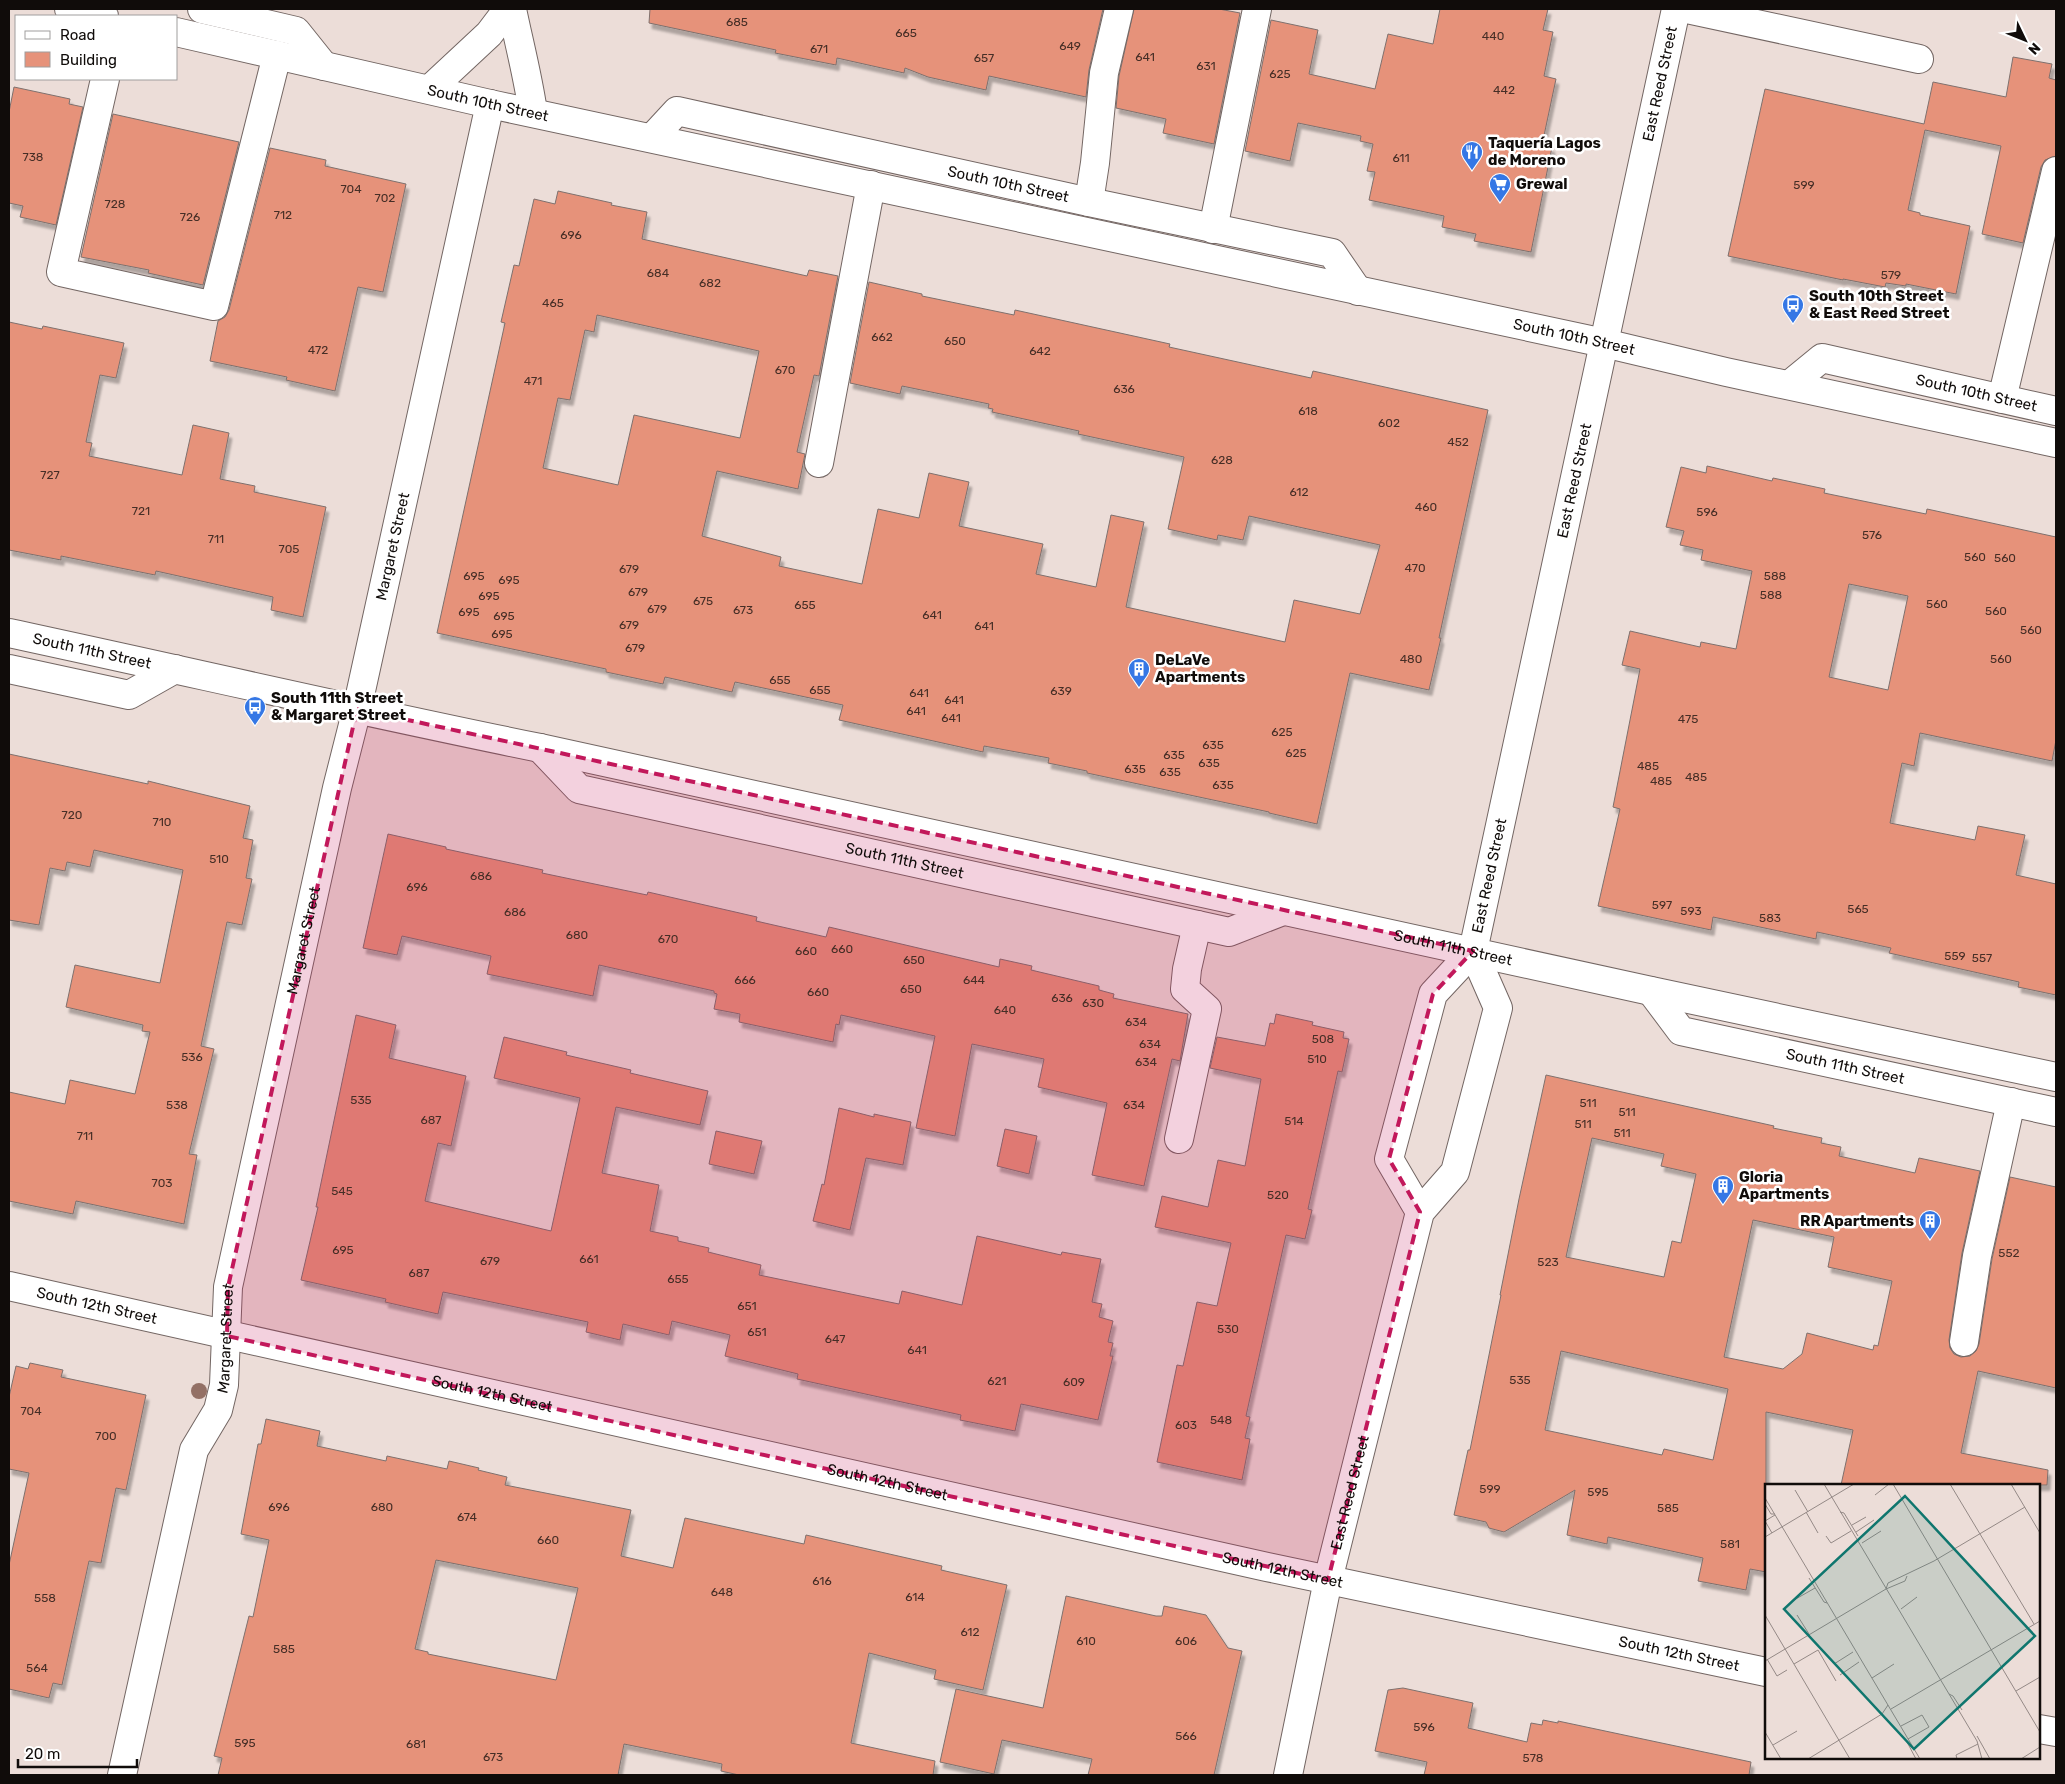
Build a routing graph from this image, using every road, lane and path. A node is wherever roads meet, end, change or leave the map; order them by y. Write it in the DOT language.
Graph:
graph roads {
  1 [pos="69,9"];
  2 [pos="202,9"];
  3 [pos="508,9"];
  4 [pos="512,9"];
  5 [pos="1119,9"];
  6 [pos="1257,9"];
  7 [pos="1676,9"];
  8 [pos="1687,9"];
  9 [pos="99,15"];
  10 [pos="178,32"];
  11 [pos="277,55"];
  12 [pos="1919,59"];
  13 [pos="324,66"];
  14 [pos="105,80"];
  15 [pos="430,90"];
  16 [pos="490,104"];
  17 [pos="533,112"];
  18 [pos="652,138"];
  19 [pos="2056,171"];
  20 [pos="871,185"];
  21 [pos="1089,202"];
  22 [pos="1213,229"];
  23 [pos="1358,291"];
  24 [pos="1604,343"];
  25 [pos="1789,385"];
  26 [pos="2002,399"];
  27 [pos="2056,411"];
  28 [pos="2056,443"];
  29 [pos="819,463"];
  30 [pos="9,633"];
  31 [pos="175,668"];
  32 [pos="9,669"];
  33 [pos="356,709"];
  34 [pos="540,748"];
  35 [pos="1283,910"];
  36 [pos="1197,924"];
  37 [pos="1473,951"];
  38 [pos="1651,991"];
  39 [pos="2056,1077"];
  40 [pos="2010,1102"];
  41 [pos="2056,1112"];
  42 [pos="1179,1139"];
  43 [pos="1420,1212"];
  44 [pos="9,1286"];
  45 [pos="227,1336"];
  46 [pos="1964,1342"];
  47 [pos="1328,1580"];
  48 [pos="1765,1672"];
  49 [pos="2040,1729"];
  50 [pos="2056,1732"];
  51 [pos="122,1775"];
  52 [pos="1288,1775"];
  1 -- 9 [label="street"];
  2 -- 13 [label="street"];
  3 -- 15 [label="street"];
  4 -- 17 [label="street"];
  5 -- 21 [label="street"];
  6 -- 22 [label="street"];
  7 -- 24 [label="street, East Reed Street"];
  8 -- 12 [label="street"];
  10 -- 11 [label="street, South 10th Street"];
  11 -- 13 [label="street, South 10th Street"];
  11 -- 14 [label="street"];
  13 -- 15 [label="street, South 10th Street"];
  15 -- 16 [label="street, South 10th Street"];
  16 -- 17 [label="street, South 10th Street"];
  16 -- 33 [label="street, Margaret Street"];
  17 -- 18 [label="street, South 10th Street"];
  18 -- 20 [label="street, South 10th Street"];
  18 -- 21 [label="street, South 10th Street"];
  19 -- 26 [label="street"];
  20 -- 23 [label="street, South 10th Street"];
  20 -- 29 [label="street"];
  21 -- 22 [label="street, South 10th Street"];
  22 -- 23 [label="street, South 10th Street"];
  23 -- 24 [label="street, South 10th Street"];
  24 -- 25 [label="street, South 10th Street"];
  24 -- 37 [label="street, East Reed Street"];
  25 -- 26 [label="street, South 10th Street"];
  25 -- 28 [label="street, South 10th Street"];
  26 -- 27 [label="street, South 10th Street"];
  30 -- 31 [label="street, South 11th Street"];
  31 -- 32 [label="street, South 11th Street"];
  31 -- 33 [label="street, South 11th Street"];
  33 -- 34 [label="street, South 11th Street"];
  33 -- 45 [label="street, Margaret Street"];
  34 -- 35 [label="street, South 11th Street"];
  34 -- 36 [label="street, South 11th Street"];
  35 -- 36 [label="street, South 11th Street"];
  35 -- 37 [label="street, South 11th Street"];
  36 -- 42 [label="street"];
  37 -- 38 [label="street, South 11th Street"];
  37 -- 43 [label="street, East Reed Street"];
  37 -- 43 [label="street, East Reed Street"];
  38 -- 39 [label="street, South 11th Street"];
  38 -- 40 [label="street, South 11th Street"];
  40 -- 41 [label="street, South 11th Street"];
  40 -- 46 [label="street"];
  43 -- 47 [label="street, East Reed Street"];
  44 -- 45 [label="street, South 12th Street"];
  45 -- 47 [label="street, South 12th Street"];
  45 -- 51 [label="street, Margaret Street"];
  47 -- 48 [label="street, South 12th Street"];
  47 -- 52 [label="street, East Reed Street"];
  49 -- 50 [label="street"];
}
